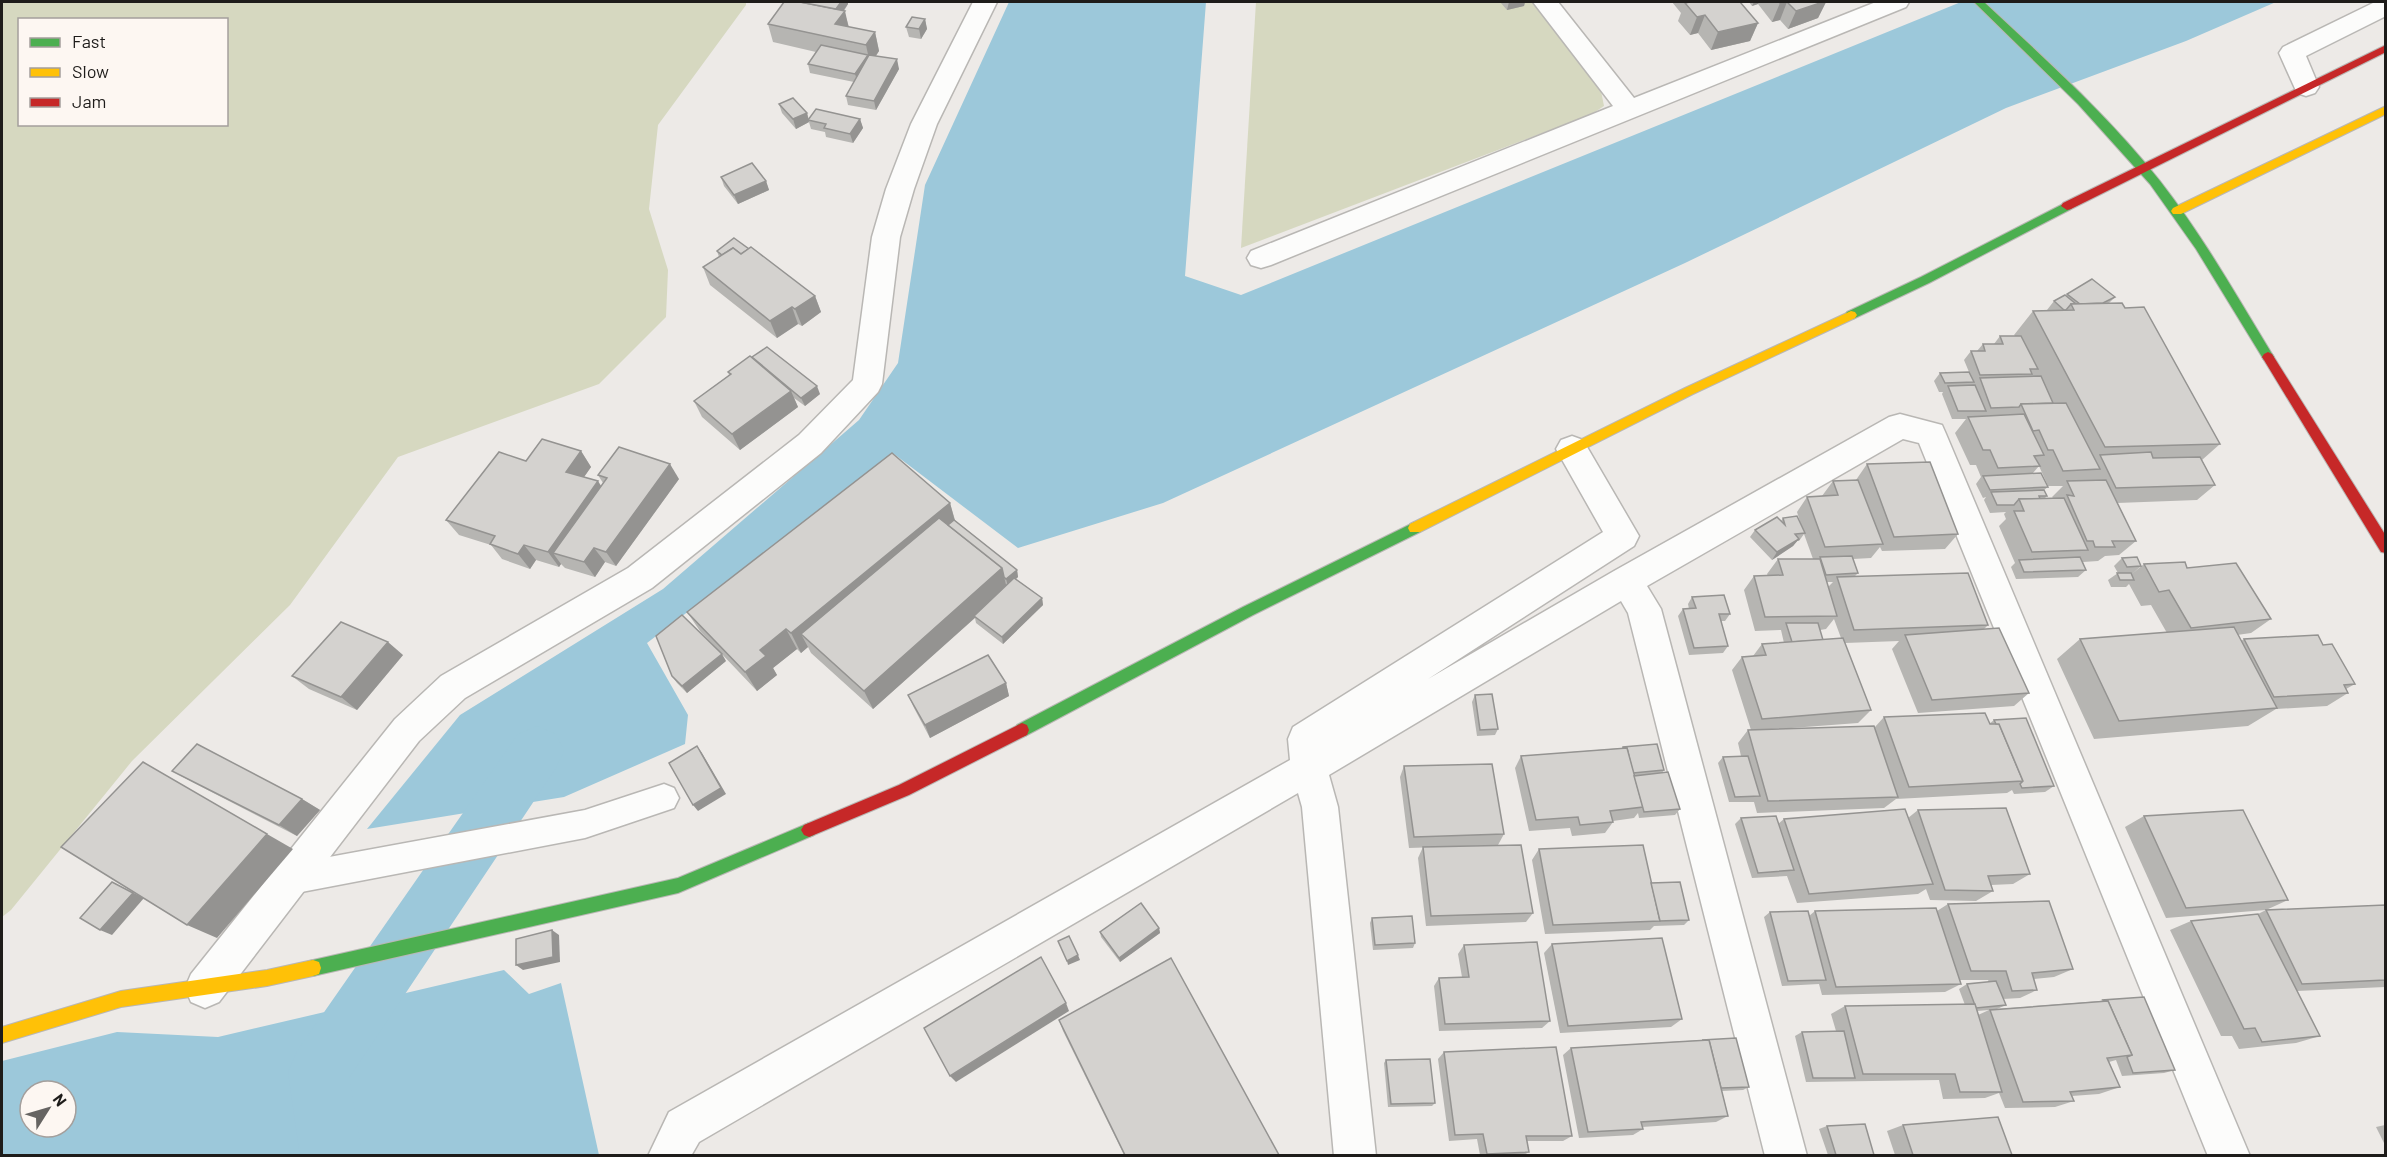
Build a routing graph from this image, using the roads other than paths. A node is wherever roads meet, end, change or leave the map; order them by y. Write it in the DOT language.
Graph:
graph roads {
  1 [pos="985,2"];
  2 [pos="1545,2"];
  3 [pos="1897,2"];
  4 [pos="1979,2"];
  5 [pos="2385,6"];
  6 [pos="2385,48"];
  7 [pos="2306,87"];
  8 [pos="1629,109"];
  9 [pos="2385,109"];
  10 [pos="2143,167"];
  11 [pos="2177,211"];
  12 [pos="1261,258"];
  13 [pos="1572,449"];
  14 [pos="2385,548"];
  15 [pos="1626,581"];
  16 [pos="1309,768"];
  17 [pos="664,798"];
  18 [pos="291,879"];
  19 [pos="205,988"];
  20 [pos="2,1035"];
  21 [pos="669,1155"];
  22 [pos="1355,1155"];
  23 [pos="1786,1155"];
  24 [pos="2229,1155"];
  1 -- 18 [label="street"];
  2 -- 8 [label="street"];
  3 -- 8 [label="street"];
  4 -- 10 [label="street"];
  5 -- 7 [label="street"];
  6 -- 7 [label="street"];
  7 -- 10 [label="street"];
  8 -- 12 [label="street"];
  9 -- 11 [label="street"];
  10 -- 11 [label="street"];
  10 -- 13 [label="street"];
  11 -- 14 [label="street"];
  13 -- 16 [label="street"];
  13 -- 19 [label="street"];
  15 -- 16 [label="street"];
  15 -- 23 [label="street"];
  15 -- 24 [label="street"];
  16 -- 21 [label="street"];
  16 -- 22 [label="street"];
  17 -- 18 [label="lane"];
  18 -- 19 [label="street"];
  19 -- 20 [label="street"];
}
